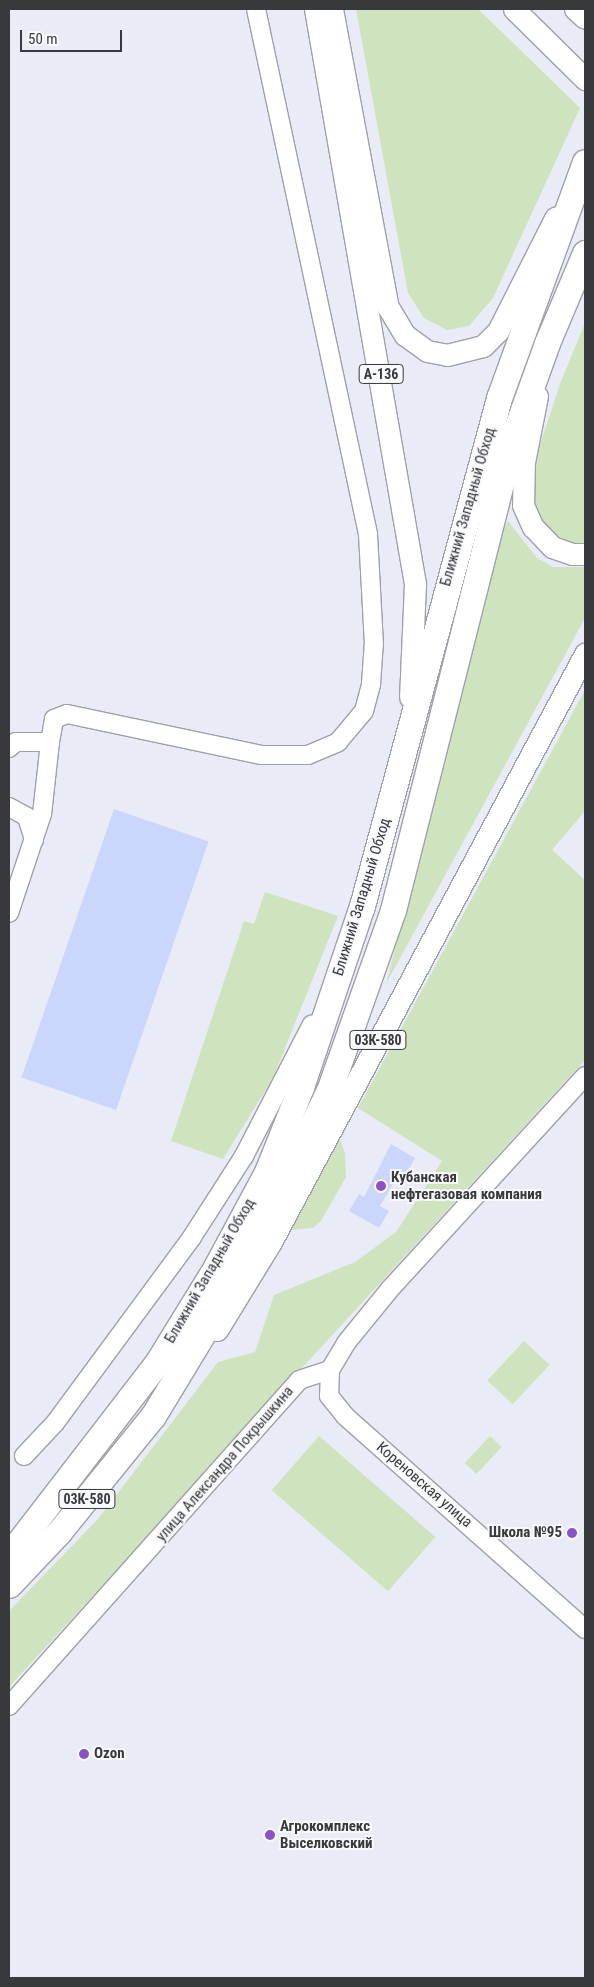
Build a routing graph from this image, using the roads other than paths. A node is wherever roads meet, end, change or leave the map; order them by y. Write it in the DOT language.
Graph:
graph roads {
  1 [pos="256,9"];
  2 [pos="315,9"];
  3 [pos="332,9"];
  4 [pos="506,9"];
  5 [pos="514,9"];
  6 [pos="575,9"];
  7 [pos="580,9"];
  8 [pos="585,14"];
  9 [pos="585,18"];
  10 [pos="546,43"];
  11 [pos="585,79"];
  12 [pos="582,169"];
  13 [pos="585,253"];
  14 [pos="547,343"];
  15 [pos="585,554"];
  16 [pos="585,654"];
  17 [pos="50,742"];
  18 [pos="405,743"];
  19 [pos="9,748"];
  20 [pos="9,807"];
  21 [pos="34,843"];
  22 [pos="9,913"];
  23 [pos="348,947"];
  24 [pos="585,1076"];
  25 [pos="330,1370"];
  26 [pos="153,1416"];
  27 [pos="24,1456"];
  28 [pos="9,1555"];
  29 [pos="9,1585"];
  30 [pos="585,1629"];
  31 [pos="9,1706"];
  1 -- 17 [label="street"];
  2 -- 18 [label="main road, А-136"];
  3 -- 12 [label="main road, А-136"];
  4 -- 10 [label="main road"];
  5 -- 10 [label="main road"];
  6 -- 9 [label="main road"];
  7 -- 8 [label="main road"];
  10 -- 11 [label="main road"];
  12 -- 18 [label="highway, Ближний Западный Обход / А-136"];
  13 -- 14 [label="highway"];
  14 -- 15 [label="main road"];
  14 -- 26 [label="highway, 03К-580"];
  16 -- 26 [label="main road, 03К-580"];
  17 -- 19 [label="street"];
  17 -- 21 [label="street"];
  18 -- 23 [label="highway, Ближний Западный Обход / 03К-580"];
  20 -- 21 [label="street"];
  21 -- 22 [label="street"];
  23 -- 27 [label="street"];
  23 -- 28 [label="highway, Ближний Западный Обход / 03К-580"];
  24 -- 25 [label="street"];
  25 -- 30 [label="street, Кореновская улица"];
  25 -- 31 [label="street, улица Александра Покрышкина"];
  26 -- 29 [label="highway, 03К-580"];
}
